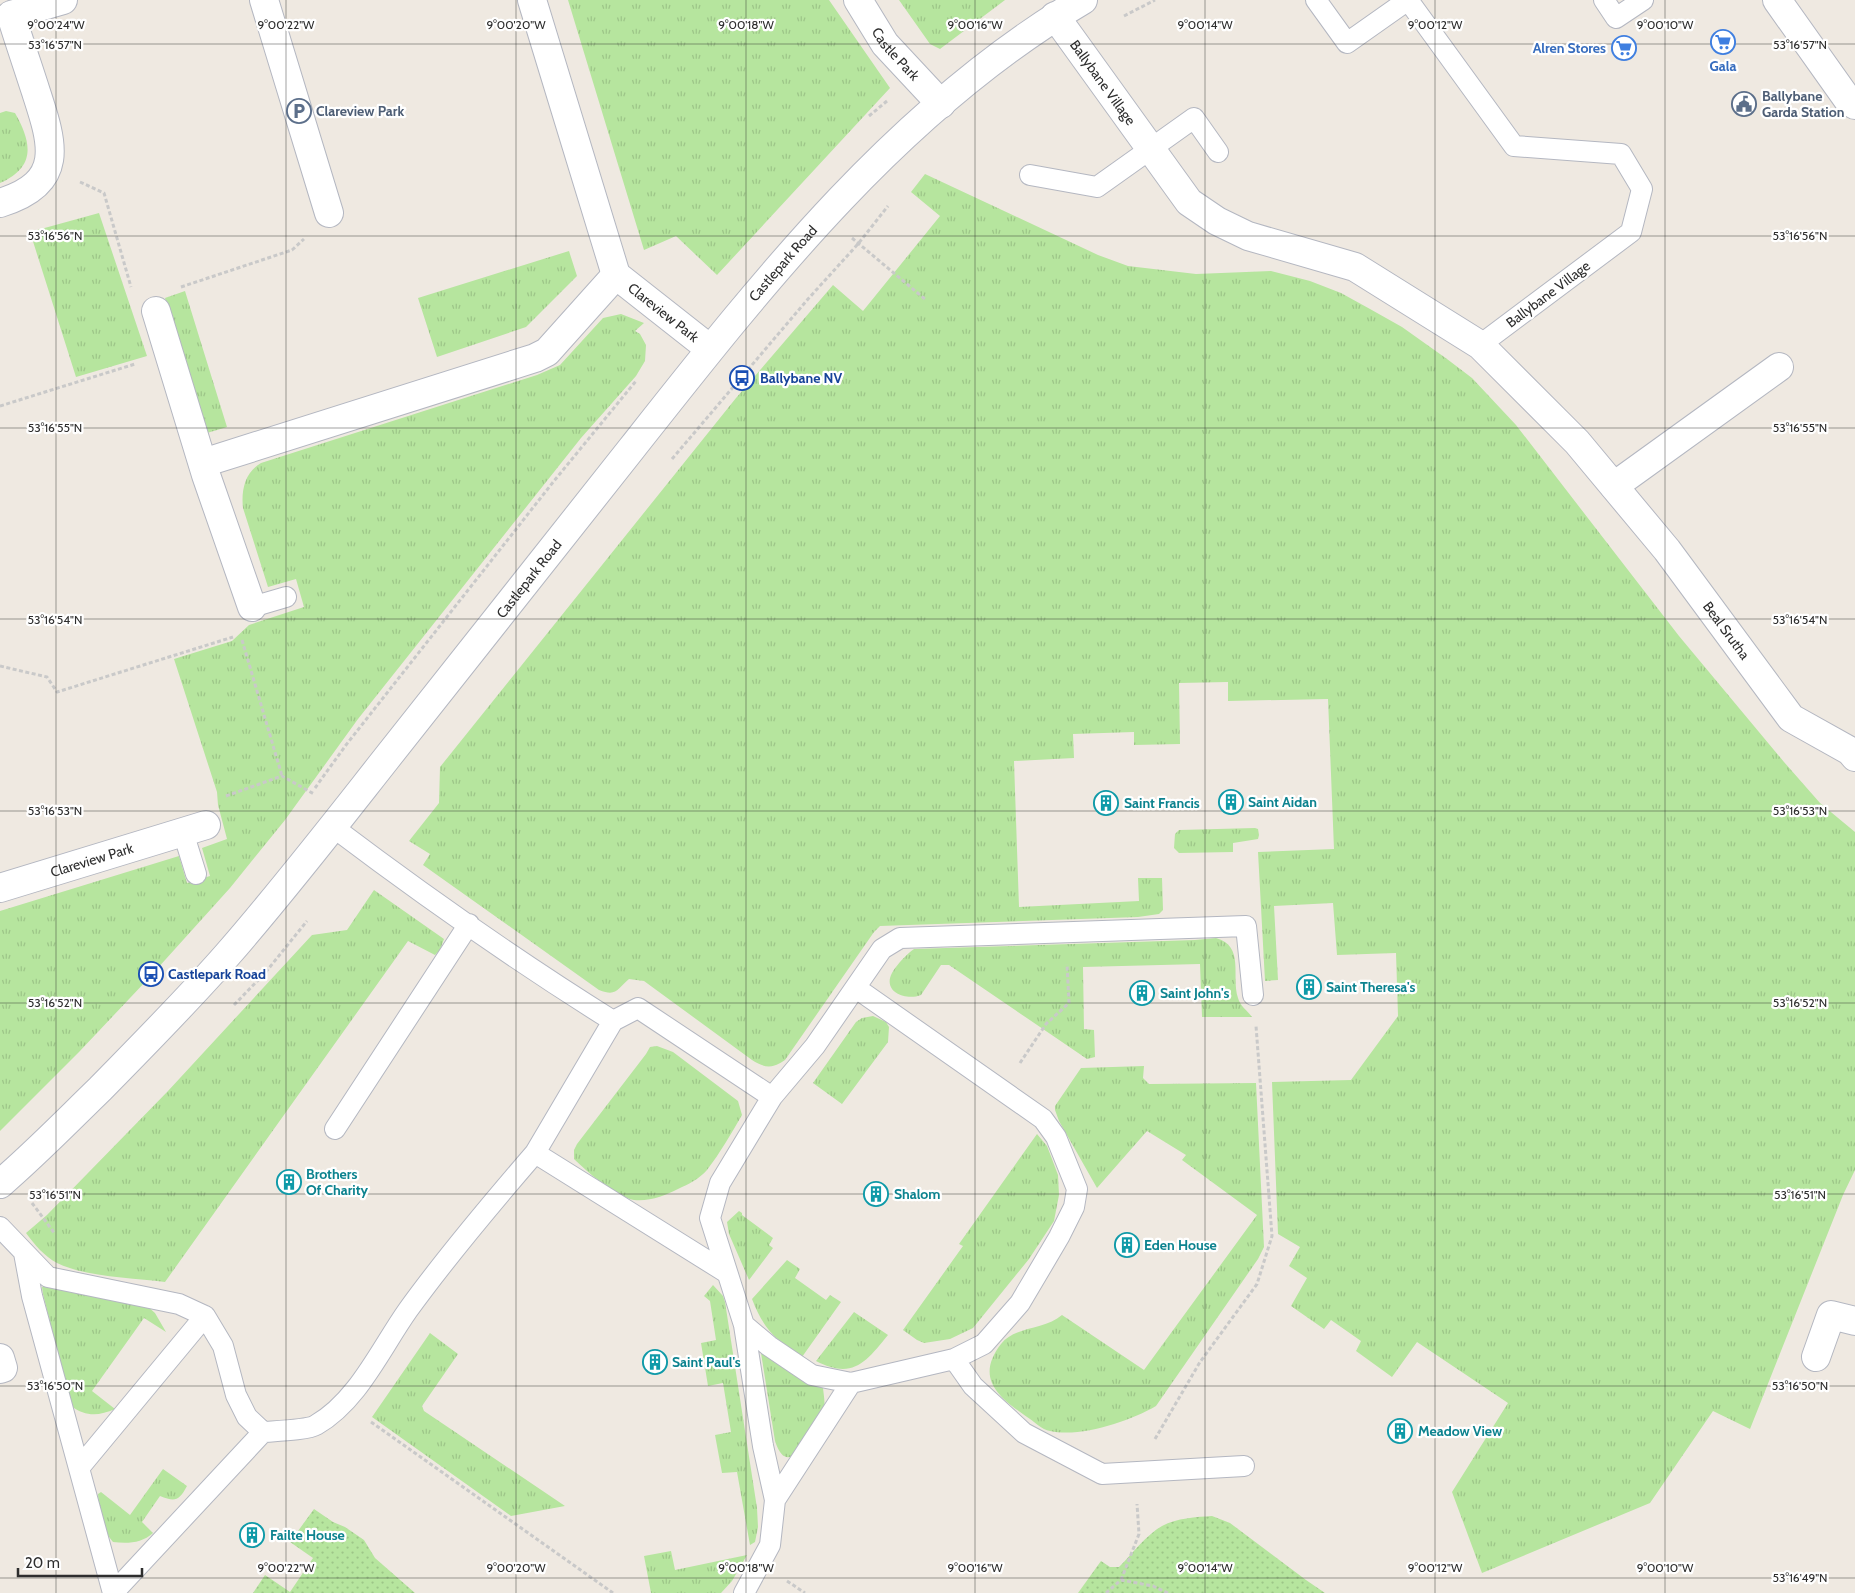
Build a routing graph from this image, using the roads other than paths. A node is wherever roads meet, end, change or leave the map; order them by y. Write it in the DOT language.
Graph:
graph roads {
  1 [pos="63,0"];
  2 [pos="264,0"];
  3 [pos="532,0"];
  4 [pos="858,0"];
  5 [pos="1083,0"];
  6 [pos="1316,0"];
  7 [pos="1408,0"];
  8 [pos="1604,0"];
  9 [pos="1643,0"];
  10 [pos="1777,0"];
  11 [pos="6,16"];
  12 [pos="1055,16"];
  13 [pos="941,104"];
  14 [pos="1855,104"];
  15 [pos="1150,149"];
  16 [pos="1218,152"];
  17 [pos="1030,175"];
  18 [pos="0,203"];
  19 [pos="329,214"];
  20 [pos="616,275"];
  21 [pos="156,311"];
  22 [pos="1480,345"];
  23 [pos="710,349"];
  24 [pos="1779,367"];
  25 [pos="203,463"];
  26 [pos="1614,486"];
  27 [pos="286,597"];
  28 [pos="252,608"];
  29 [pos="1855,757"];
  30 [pos="338,819"];
  31 [pos="194,828"];
  32 [pos="196,874"];
  33 [pos="0,888"];
  34 [pos="469,924"];
  35 [pos="856,988"];
  36 [pos="1253,995"];
  37 [pos="613,1021"];
  38 [pos="772,1097"];
  39 [pos="336,1129"];
  40 [pos="535,1152"];
  41 [pos="6,1179"];
  42 [pos="0,1228"];
  43 [pos="24,1253"];
  44 [pos="728,1272"];
  45 [pos="205,1316"];
  46 [pos="1855,1321"];
  47 [pos="744,1325"];
  48 [pos="1816,1357"];
  49 [pos="0,1358"];
  50 [pos="954,1360"];
  51 [pos="0,1369"];
  52 [pos="852,1383"];
  53 [pos="264,1432"];
  54 [pos="1244,1466"];
  55 [pos="79,1468"];
  56 [pos="775,1500"];
  57 [pos="744,1593"];
  1 -- 11 [label="street"];
  2 -- 19 [label="street"];
  3 -- 20 [label="street, Clareview Park"];
  4 -- 13 [label="street, Castle Park"];
  5 -- 12 [label="street, Castlepark Road"];
  6 -- 7 [label="lane, Ballybane Village"];
  7 -- 22 [label="lane, Ballybane Village"];
  8 -- 9 [label="lane"];
  10 -- 14 [label="street"];
  11 -- 18 [label="street"];
  12 -- 13 [label="street, Castlepark Road"];
  12 -- 15 [label="street, Ballybane Village"];
  13 -- 23 [label="street, Castlepark Road"];
  15 -- 16 [label="lane"];
  15 -- 17 [label="lane"];
  15 -- 22 [label="street, Ballybane Village"];
  20 -- 23 [label="street, Clareview Park"];
  20 -- 25 [label="street, Clareview Park"];
  21 -- 25 [label="street"];
  22 -- 26 [label="street, Beal Srutha"];
  23 -- 30 [label="street, Castlepark Road"];
  24 -- 26 [label="street"];
  25 -- 28 [label="street"];
  26 -- 29 [label="street, Beal Srutha"];
  27 -- 28 [label="lane"];
  30 -- 34 [label="lane"];
  30 -- 41 [label="street, Castlepark Road"];
  31 -- 32 [label="lane"];
  31 -- 33 [label="street, Clareview Park"];
  34 -- 37 [label="lane"];
  34 -- 39 [label="lane"];
  35 -- 36 [label="lane"];
  35 -- 38 [label="lane"];
  35 -- 50 [label="lane"];
  37 -- 38 [label="lane"];
  37 -- 40 [label="lane"];
  38 -- 44 [label="lane"];
  40 -- 44 [label="lane"];
  40 -- 53 [label="lane"];
  42 -- 43 [label="lane"];
  43 -- 45 [label="lane"];
  43 -- 55 [label="lane"];
  44 -- 47 [label="lane"];
  45 -- 53 [label="lane"];
  45 -- 55 [label="lane"];
  46 -- 48 [label="street"];
  47 -- 52 [label="lane"];
  47 -- 56 [label="lane"];
  49 -- 51 [label="street"];
  50 -- 52 [label="lane"];
  50 -- 54 [label="lane"];
  52 -- 56 [label="lane"];
  53 -- 55 [label="lane"];
  56 -- 57 [label="lane"];
}
